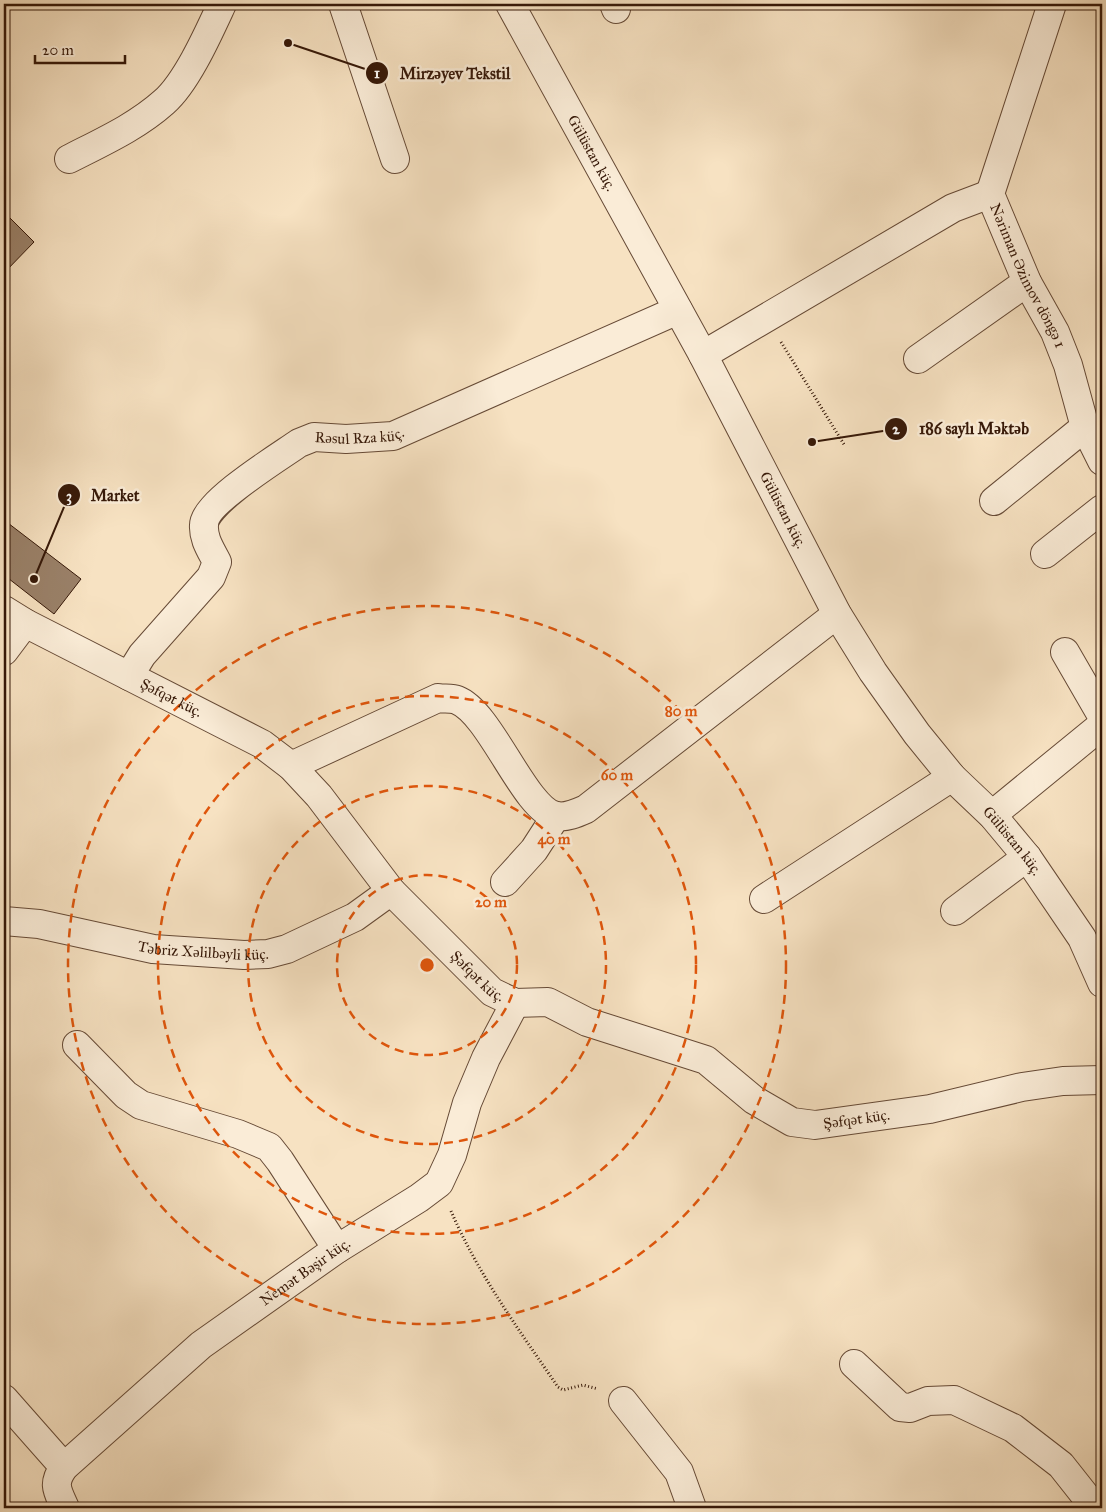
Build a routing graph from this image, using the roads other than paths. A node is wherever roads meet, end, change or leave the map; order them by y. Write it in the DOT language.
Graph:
graph roads {
  1 [pos="222,4"];
  2 [pos="343,4"];
  3 [pos="510,4"];
  4 [pos="1052,4"];
  5 [pos="395,159"];
  6 [pos="69,160"];
  7 [pos="990,194"];
  8 [pos="1027,282"];
  9 [pos="678,310"];
  10 [pos="703,355"];
  11 [pos="918,359"];
  12 [pos="1086,426"];
  13 [pos="1102,461"];
  14 [pos="994,502"];
  15 [pos="1102,509"];
  16 [pos="1045,554"];
  17 [pos="837,614"];
  18 [pos="14,616"];
  19 [pos="4,652"];
  20 [pos="1064,652"];
  21 [pos="129,676"];
  22 [pos="1102,716"];
  23 [pos="1102,725"];
  24 [pos="291,766"];
  25 [pos="952,776"];
  26 [pos="992,815"];
  27 [pos="556,816"];
  28 [pos="1027,857"];
  29 [pos="505,882"];
  30 [pos="391,891"];
  31 [pos="764,899"];
  32 [pos="955,911"];
  33 [pos="4,921"];
  34 [pos="1102,983"];
  35 [pos="515,1003"];
  36 [pos="77,1045"];
  37 [pos="1102,1080"];
  38 [pos="337,1248"];
  39 [pos="854,1364"];
  40 [pos="4,1399"];
  41 [pos="623,1401"];
  42 [pos="64,1467"];
  43 [pos="65,1508"];
  44 [pos="692,1508"];
  45 [pos="1095,1508"];
  1 -- 6 [label="street"];
  2 -- 5 [label="street"];
  3 -- 9 [label="street, Gülüstan küç."];
  4 -- 7 [label="street, Nəriman Əzimov döngə 1"];
  7 -- 8 [label="street, Nəriman Əzimov döngə 1"];
  7 -- 10 [label="street"];
  8 -- 11 [label="street"];
  8 -- 12 [label="street, Nəriman Əzimov döngə 1"];
  9 -- 10 [label="street, Gülüstan küç."];
  9 -- 21 [label="street, Rəsul Rza küç."];
  10 -- 17 [label="street, Gülüstan küç."];
  12 -- 13 [label="street, Nəriman Əzimov döngə 1"];
  12 -- 14 [label="street"];
  15 -- 16 [label="street"];
  17 -- 25 [label="street, Gülüstan küç."];
  17 -- 27 [label="street"];
  18 -- 19 [label="street"];
  18 -- 21 [label="street, Şəfqət küç."];
  20 -- 22 [label="street"];
  21 -- 24 [label="street, Şəfqət küç."];
  23 -- 26 [label="street"];
  24 -- 27 [label="street"];
  24 -- 30 [label="street, Şəfqət küç."];
  25 -- 26 [label="street, Gülüstan küç."];
  25 -- 31 [label="street"];
  26 -- 28 [label="street, Gülüstan küç."];
  27 -- 29 [label="street"];
  28 -- 32 [label="street"];
  28 -- 34 [label="street, Gülüstan küç."];
  30 -- 33 [label="street, Təbriz Xəlilbəyli küç."];
  30 -- 35 [label="street, Şəfqət küç."];
  35 -- 37 [label="street, Şəfqət küç."];
  35 -- 38 [label="street, Nemət Bəşir küç."];
  36 -- 38 [label="street"];
  38 -- 42 [label="street, Nemət Bəşir küç."];
  39 -- 45 [label="street"];
  40 -- 42 [label="street"];
  41 -- 44 [label="street"];
  42 -- 43 [label="street"];
}
